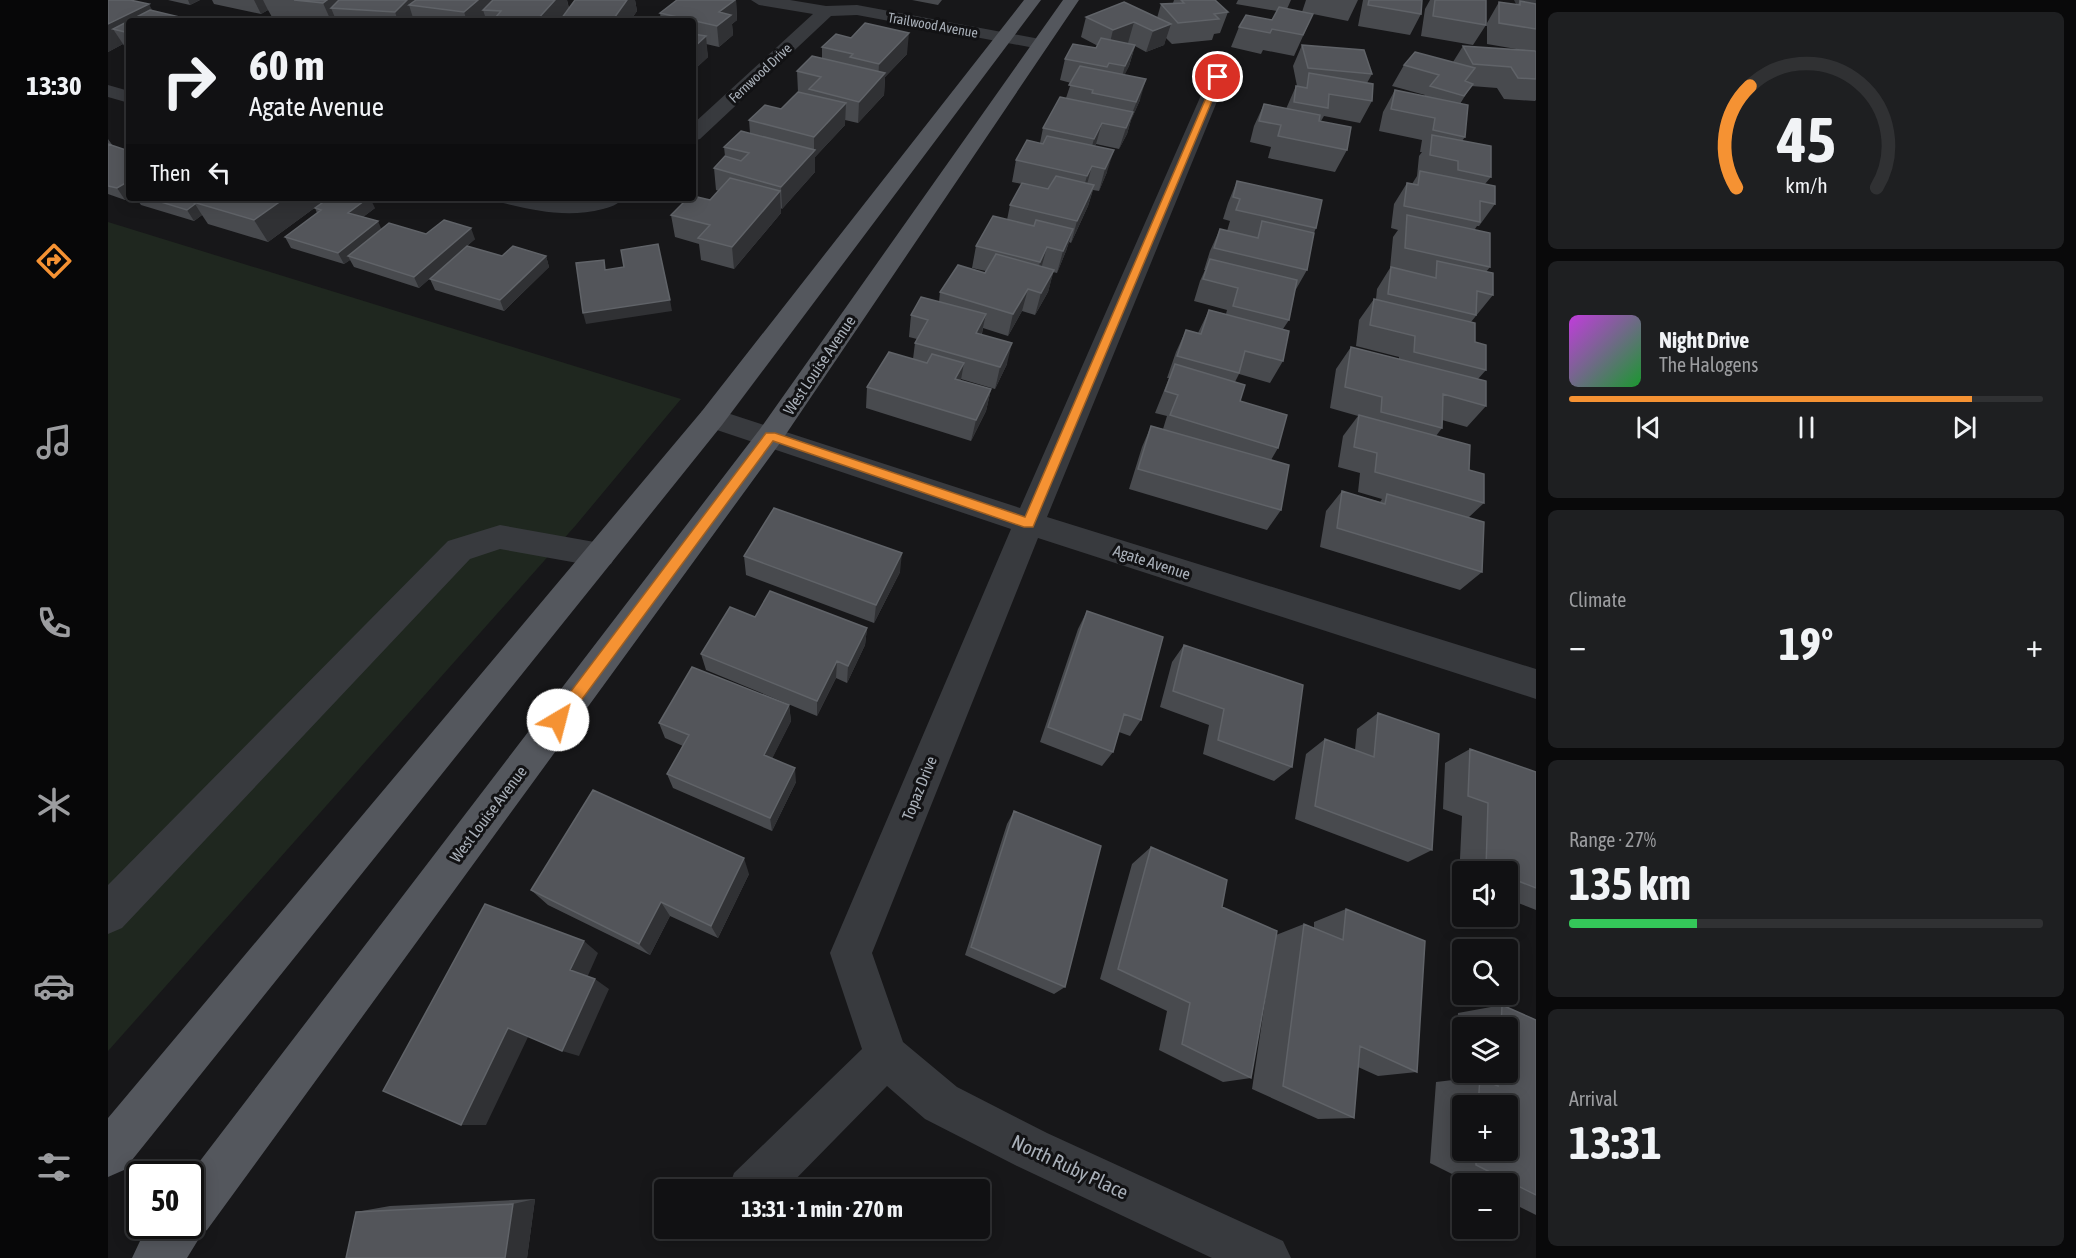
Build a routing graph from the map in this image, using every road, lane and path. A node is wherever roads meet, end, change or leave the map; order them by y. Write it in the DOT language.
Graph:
graph roads {
  1 [pos="759,0"];
  2 [pos="1033,0"];
  3 [pos="1071,0"];
  4 [pos="1522,0"];
  5 [pos="1536,2"];
  6 [pos="826,11"];
  7 [pos="981,47"];
  8 [pos="1034,53"];
  9 [pos="1218,77"];
  10 [pos="108,92"];
  11 [pos="126,96"];
  12 [pos="696,132"];
  13 [pos="523,201"];
  14 [pos="606,201"];
  15 [pos="712,418"];
  16 [pos="771,436"];
  17 [pos="1029,523"];
  18 [pos="600,555"];
  19 [pos="1536,684"];
  20 [pos="108,914"];
  21 [pos="886,1056"];
  22 [pos="108,1154"];
  23 [pos="762,1179"];
  24 [pos="204,1194"];
  25 [pos="171,1239"];
  26 [pos="157,1258"];
  27 [pos="1266,1258"];
  1 -- 6 [label="street, Trailwood Avenue"];
  2 -- 7 [label="main road"];
  3 -- 8 [label="main road, West Louise Avenue"];
  4 -- 5 [label="street"];
  6 -- 7 [label="street, Trailwood Avenue"];
  6 -- 7 [label="street, Trailwood Avenue"];
  6 -- 12 [label="street, Fernwood Drive"];
  7 -- 8 [label="street, Trailwood Avenue"];
  7 -- 15 [label="main road"];
  8 -- 16 [label="main road, West Louise Avenue"];
  9 -- 17 [label="street, Topaz Drive"];
  10 -- 11 [label="street"];
  13 -- 14 [label="street"];
  15 -- 16 [label="street, Agate Avenue"];
  15 -- 18 [label="main road"];
  16 -- 17 [label="street, Agate Avenue"];
  16 -- 24 [label="main road, West Louise Avenue"];
  17 -- 19 [label="street, Agate Avenue"];
  17 -- 21 [label="street, Topaz Drive"];
  18 -- 20 [label="street"];
  18 -- 22 [label="main road"];
  21 -- 23 [label="street"];
  21 -- 27 [label="street, North Ruby Place"];
  25 -- 26 [label="main road"];
}
